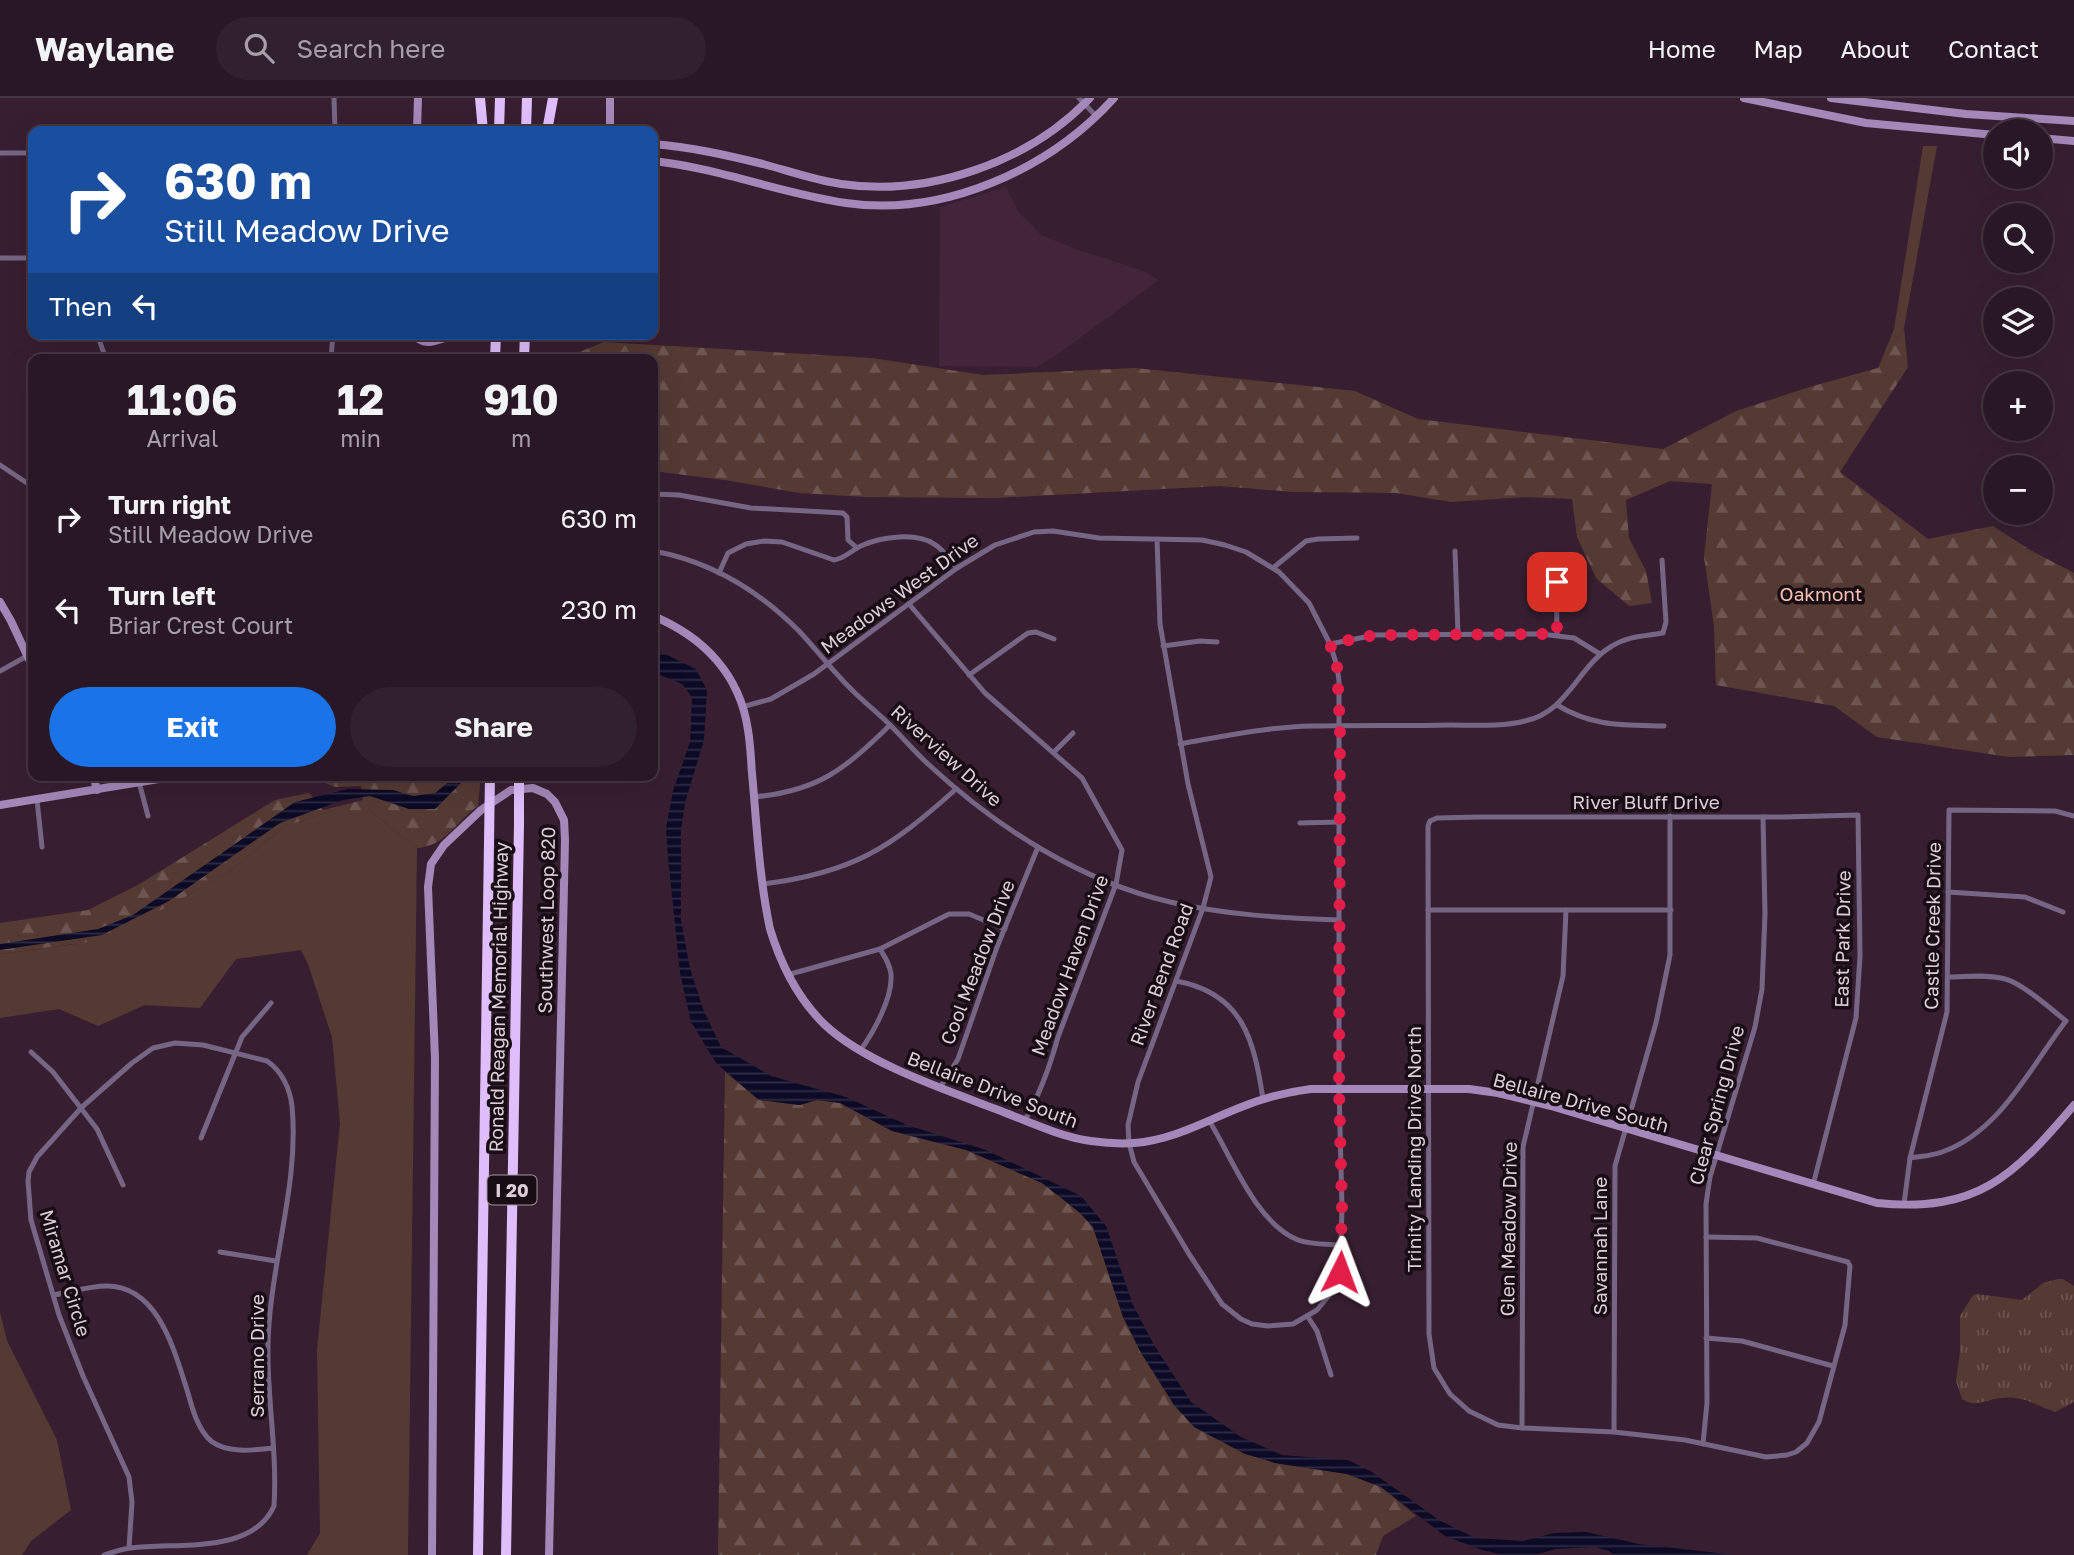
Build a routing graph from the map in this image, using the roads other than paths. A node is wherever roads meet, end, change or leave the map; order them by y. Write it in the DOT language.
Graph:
graph roads {
  1 [pos="334,98"];
  2 [pos="418,98"];
  3 [pos="480,98"];
  4 [pos="500,98"];
  5 [pos="527,98"];
  6 [pos="553,98"];
  7 [pos="610,98"];
  8 [pos="1114,98"];
  9 [pos="1744,98"];
  10 [pos="1831,98"];
  11 [pos="1085,100"];
  12 [pos="610,117"];
  13 [pos="1096,117"];
  14 [pos="2074,121"];
  15 [pos="335,126"];
  16 [pos="417,126"];
  17 [pos="483,126"];
  18 [pos="499,126"];
  19 [pos="526,126"];
  20 [pos="548,126"];
  21 [pos="610,126"];
  22 [pos="614,126"];
  23 [pos="1983,134"];
  24 [pos="2053,139"];
  25 [pos="2074,141"];
  26 [pos="658,145"];
  27 [pos="0,153"];
  28 [pos="28,153"];
  29 [pos="658,162"];
  30 [pos="975,170"];
  31 [pos="810,178"];
  32 [pos="980,186"];
  33 [pos="803,194"];
  34 [pos="0,258"];
  35 [pos="28,258"];
  36 [pos="418,340"];
  37 [pos="439,340"];
  38 [pos="0,465"];
  39 [pos="28,484"];
  40 [pos="658,494"];
  41 [pos="1357,538"];
  42 [pos="1157,539"];
  43 [pos="857,548"];
  44 [pos="1455,551"];
  45 [pos="658,552"];
  46 [pos="1556,556"];
  47 [pos="1662,560"];
  48 [pos="957,568"];
  49 [pos="1273,568"];
  50 [pos="719,573"];
  51 [pos="0,602"];
  52 [pos="909,604"];
  53 [pos="658,619"];
  54 [pos="1458,634"];
  55 [pos="1557,634"];
  56 [pos="1054,639"];
  57 [pos="1217,642"];
  58 [pos="1330,644"];
  59 [pos="1163,646"];
  60 [pos="1600,654"];
  61 [pos="27,656"];
  62 [pos="828,664"];
  63 [pos="0,671"];
  64 [pos="969,675"];
  65 [pos="1557,705"];
  66 [pos="742,707"];
  67 [pos="890,725"];
  68 [pos="1664,726"];
  69 [pos="1340,727"];
  70 [pos="1073,733"];
  71 [pos="1180,744"];
  72 [pos="1054,752"];
  73 [pos="95,781"];
  74 [pos="147,781"];
  75 [pos="490,781"];
  76 [pos="519,781"];
  77 [pos="139,782"];
  78 [pos="956,789"];
  79 [pos="97,790"];
  80 [pos="754,797"];
  81 [pos="37,800"];
  82 [pos="0,805"];
  83 [pos="1858,815"];
  84 [pos="148,816"];
  85 [pos="1670,816"];
  86 [pos="2074,816"];
  87 [pos="1763,817"];
  88 [pos="1433,819"];
  89 [pos="1339,822"];
  90 [pos="1300,823"];
  91 [pos="43,847"];
  92 [pos="1038,847"];
  93 [pos="763,884"];
  94 [pos="1116,884"];
  95 [pos="1948,892"];
  96 [pos="1203,908"];
  97 [pos="1429,910"];
  98 [pos="1566,910"];
  99 [pos="1671,910"];
  100 [pos="2063,912"];
  101 [pos="1339,920"];
  102 [pos="1005,929"];
  103 [pos="880,949"];
  104 [pos="787,975"];
  105 [pos="1949,977"];
  106 [pos="1176,981"];
  107 [pos="271,1003"];
  108 [pos="860,1051"];
  109 [pos="31,1052"];
  110 [pos="235,1053"];
  111 [pos="941,1086"];
  112 [pos="1339,1088"];
  113 [pos="1428,1088"];
  114 [pos="1263,1099"];
  115 [pos="1532,1101"];
  116 [pos="2074,1105"];
  117 [pos="82,1107"];
  118 [pos="1025,1120"];
  119 [pos="1210,1122"];
  120 [pos="1624,1129"];
  121 [pos="201,1138"];
  122 [pos="1129,1143"];
  123 [pos="1716,1157"];
  124 [pos="1910,1158"];
  125 [pos="122,1185"];
  126 [pos="1812,1185"];
  127 [pos="1904,1206"];
  128 [pos="1706,1237"];
  129 [pos="1341,1245"];
  130 [pos="220,1252"];
  131 [pos="276,1261"];
  132 [pos="54,1295"];
  133 [pos="1308,1317"];
  134 [pos="1706,1338"];
  135 [pos="1833,1366"];
  136 [pos="1331,1376"];
  137 [pos="1522,1428"];
  138 [pos="1614,1432"];
  139 [pos="1703,1444"];
  140 [pos="273,1448"];
  141 [pos="129,1548"];
  142 [pos="104,1555"];
  143 [pos="432,1555"];
  144 [pos="478,1555"];
  145 [pos="506,1555"];
  146 [pos="549,1555"];
  1 -- 15 [label="street"];
  2 -- 16 [label="street"];
  3 -- 17 [label="highway"];
  4 -- 18 [label="highway"];
  5 -- 19 [label="highway"];
  6 -- 20 [label="highway"];
  7 -- 12 [label="street"];
  8 -- 13 [label="street"];
  9 -- 23 [label="street"];
  10 -- 14 [label="street"];
  11 -- 13 [label="street"];
  11 -- 30 [label="street"];
  12 -- 21 [label="street"];
  12 -- 22 [label="street"];
  13 -- 32 [label="street"];
  24 -- 25 [label="street"];
  26 -- 31 [label="street"];
  27 -- 28 [label="street"];
  29 -- 33 [label="street"];
  30 -- 31 [label="street"];
  30 -- 32 [label="street"];
  31 -- 33 [label="street"];
  32 -- 33 [label="street"];
  34 -- 35 [label="street"];
  36 -- 37 [label="street"];
  38 -- 39 [label="street"];
  40 -- 43 [label="street"];
  41 -- 49 [label="street"];
  42 -- 48 [label="street, Meadows West Drive"];
  42 -- 49 [label="street, Meadows West Drive"];
  42 -- 59 [label="street, River Bend Road"];
  43 -- 48 [label="street"];
  43 -- 50 [label="street"];
  44 -- 54 [label="street"];
  45 -- 50 [label="street, Riverview Drive"];
  46 -- 55 [label="street"];
  47 -- 60 [label="street"];
  48 -- 52 [label="street, Meadows West Drive"];
  49 -- 58 [label="street, Meadows West Drive"];
  50 -- 62 [label="street, Riverview Drive"];
  51 -- 61 [label="street"];
  52 -- 62 [label="street, Meadows West Drive"];
  52 -- 64 [label="street, Meadow Haven Drive"];
  53 -- 66 [label="street, Bellaire Drive South"];
  54 -- 55 [label="street"];
  54 -- 58 [label="street"];
  55 -- 60 [label="street"];
  56 -- 64 [label="street"];
  57 -- 59 [label="street"];
  58 -- 69 [label="street, Meadows West Drive"];
  59 -- 71 [label="street, River Bend Road"];
  60 -- 65 [label="street"];
  61 -- 63 [label="street"];
  62 -- 66 [label="street, Meadows West Drive"];
  62 -- 67 [label="street, Riverview Drive"];
  64 -- 72 [label="street, Meadow Haven Drive"];
  65 -- 68 [label="street"];
  65 -- 69 [label="street"];
  66 -- 80 [label="street, Bellaire Drive South"];
  67 -- 78 [label="street, Riverview Drive"];
  67 -- 80 [label="street"];
  69 -- 71 [label="street"];
  69 -- 89 [label="street, Meadows West Drive"];
  70 -- 72 [label="street"];
  71 -- 96 [label="street, River Bend Road"];
  72 -- 94 [label="street, Meadow Haven Drive"];
  73 -- 79 [label="street"];
  74 -- 77 [label="street"];
  75 -- 144 [label="highway, Ronald Reagan Memorial Highway / I 20, bridge"];
  76 -- 145 [label="highway, Ronald Reagan Memorial Highway / I 20, bridge"];
  77 -- 79 [label="street"];
  77 -- 84 [label="street"];
  78 -- 92 [label="street, Riverview Drive"];
  78 -- 93 [label="street"];
  79 -- 81 [label="street"];
  80 -- 93 [label="street, Bellaire Drive South"];
  81 -- 82 [label="street"];
  81 -- 91 [label="street"];
  83 -- 87 [label="street, River Bluff Drive"];
  83 -- 126 [label="street, East Park Drive"];
  85 -- 87 [label="street, River Bluff Drive"];
  85 -- 88 [label="street, River Bluff Drive"];
  85 -- 99 [label="street, Savannah Lane"];
  86 -- 95 [label="street, Castle Creek Drive"];
  87 -- 123 [label="street, Clear Spring Drive"];
  88 -- 97 [label="street, Trinity Landing Drive North"];
  89 -- 90 [label="street"];
  89 -- 101 [label="street, Meadows West Drive"];
  92 -- 94 [label="street, Riverview Drive"];
  92 -- 102 [label="street, Cool Meadow Drive"];
  93 -- 104 [label="street, Bellaire Drive South"];
  94 -- 96 [label="street, Riverview Drive"];
  94 -- 118 [label="street, Meadow Haven Drive"];
  95 -- 100 [label="street"];
  95 -- 105 [label="street, Castle Creek Drive"];
  96 -- 101 [label="street, Riverview Drive"];
  96 -- 106 [label="street, River Bend Road"];
  97 -- 98 [label="street"];
  97 -- 113 [label="street, Trinity Landing Drive North"];
  98 -- 99 [label="street"];
  98 -- 115 [label="street, Glen Meadow Drive"];
  99 -- 120 [label="street, Savannah Lane"];
  101 -- 112 [label="street, Meadows West Drive"];
  102 -- 103 [label="street"];
  102 -- 111 [label="street, Cool Meadow Drive"];
  103 -- 104 [label="street"];
  103 -- 108 [label="street"];
  104 -- 108 [label="street, Bellaire Drive South"];
  105 -- 124 [label="street, Castle Creek Drive"];
  105 -- 124 [label="street"];
  106 -- 114 [label="street"];
  106 -- 122 [label="street, River Bend Road"];
  107 -- 110 [label="street"];
  108 -- 111 [label="street, Bellaire Drive South"];
  109 -- 117 [label="street"];
  110 -- 117 [label="street, Miramar Circle"];
  110 -- 121 [label="street"];
  110 -- 131 [label="street, Serrano Drive"];
  111 -- 118 [label="street, Bellaire Drive South"];
  112 -- 113 [label="street, Bellaire Drive South"];
  112 -- 114 [label="street, Bellaire Drive South"];
  112 -- 129 [label="street, Meadows West Drive"];
  113 -- 115 [label="street, Bellaire Drive South"];
  113 -- 137 [label="street, Trinity Landing Drive North"];
  114 -- 119 [label="street, Bellaire Drive South"];
  115 -- 120 [label="street, Bellaire Drive South"];
  115 -- 137 [label="street, Glen Meadow Drive"];
  116 -- 127 [label="street, Bellaire Drive South"];
  117 -- 125 [label="street"];
  117 -- 132 [label="street, Miramar Circle"];
  118 -- 122 [label="street, Bellaire Drive South"];
  119 -- 122 [label="street, Bellaire Drive South"];
  119 -- 129 [label="street"];
  120 -- 123 [label="street, Bellaire Drive South"];
  120 -- 138 [label="street, Savannah Lane"];
  122 -- 133 [label="street, River Bend Road"];
  123 -- 126 [label="street, Bellaire Drive South"];
  123 -- 128 [label="street, Clear Spring Drive"];
  124 -- 127 [label="street, Castle Creek Drive"];
  126 -- 127 [label="street, Bellaire Drive South"];
  128 -- 134 [label="street, Clear Spring Drive"];
  128 -- 135 [label="street"];
  129 -- 133 [label="street, Meadows West Drive"];
  130 -- 131 [label="street"];
  131 -- 140 [label="street, Serrano Drive"];
  132 -- 140 [label="street"];
  132 -- 141 [label="street, Miramar Circle"];
  133 -- 136 [label="street"];
  134 -- 135 [label="street"];
  134 -- 139 [label="street, Clear Spring Drive"];
  135 -- 139 [label="street, Trinity Landing Drive North"];
  137 -- 138 [label="street, Trinity Landing Drive North"];
  138 -- 139 [label="street, Trinity Landing Drive North"];
  140 -- 141 [label="street, Serrano Drive"];
  141 -- 142 [label="street, Serrano Drive"];
  143 -- 146 [label="street, Southwest Loop 820"];
}
